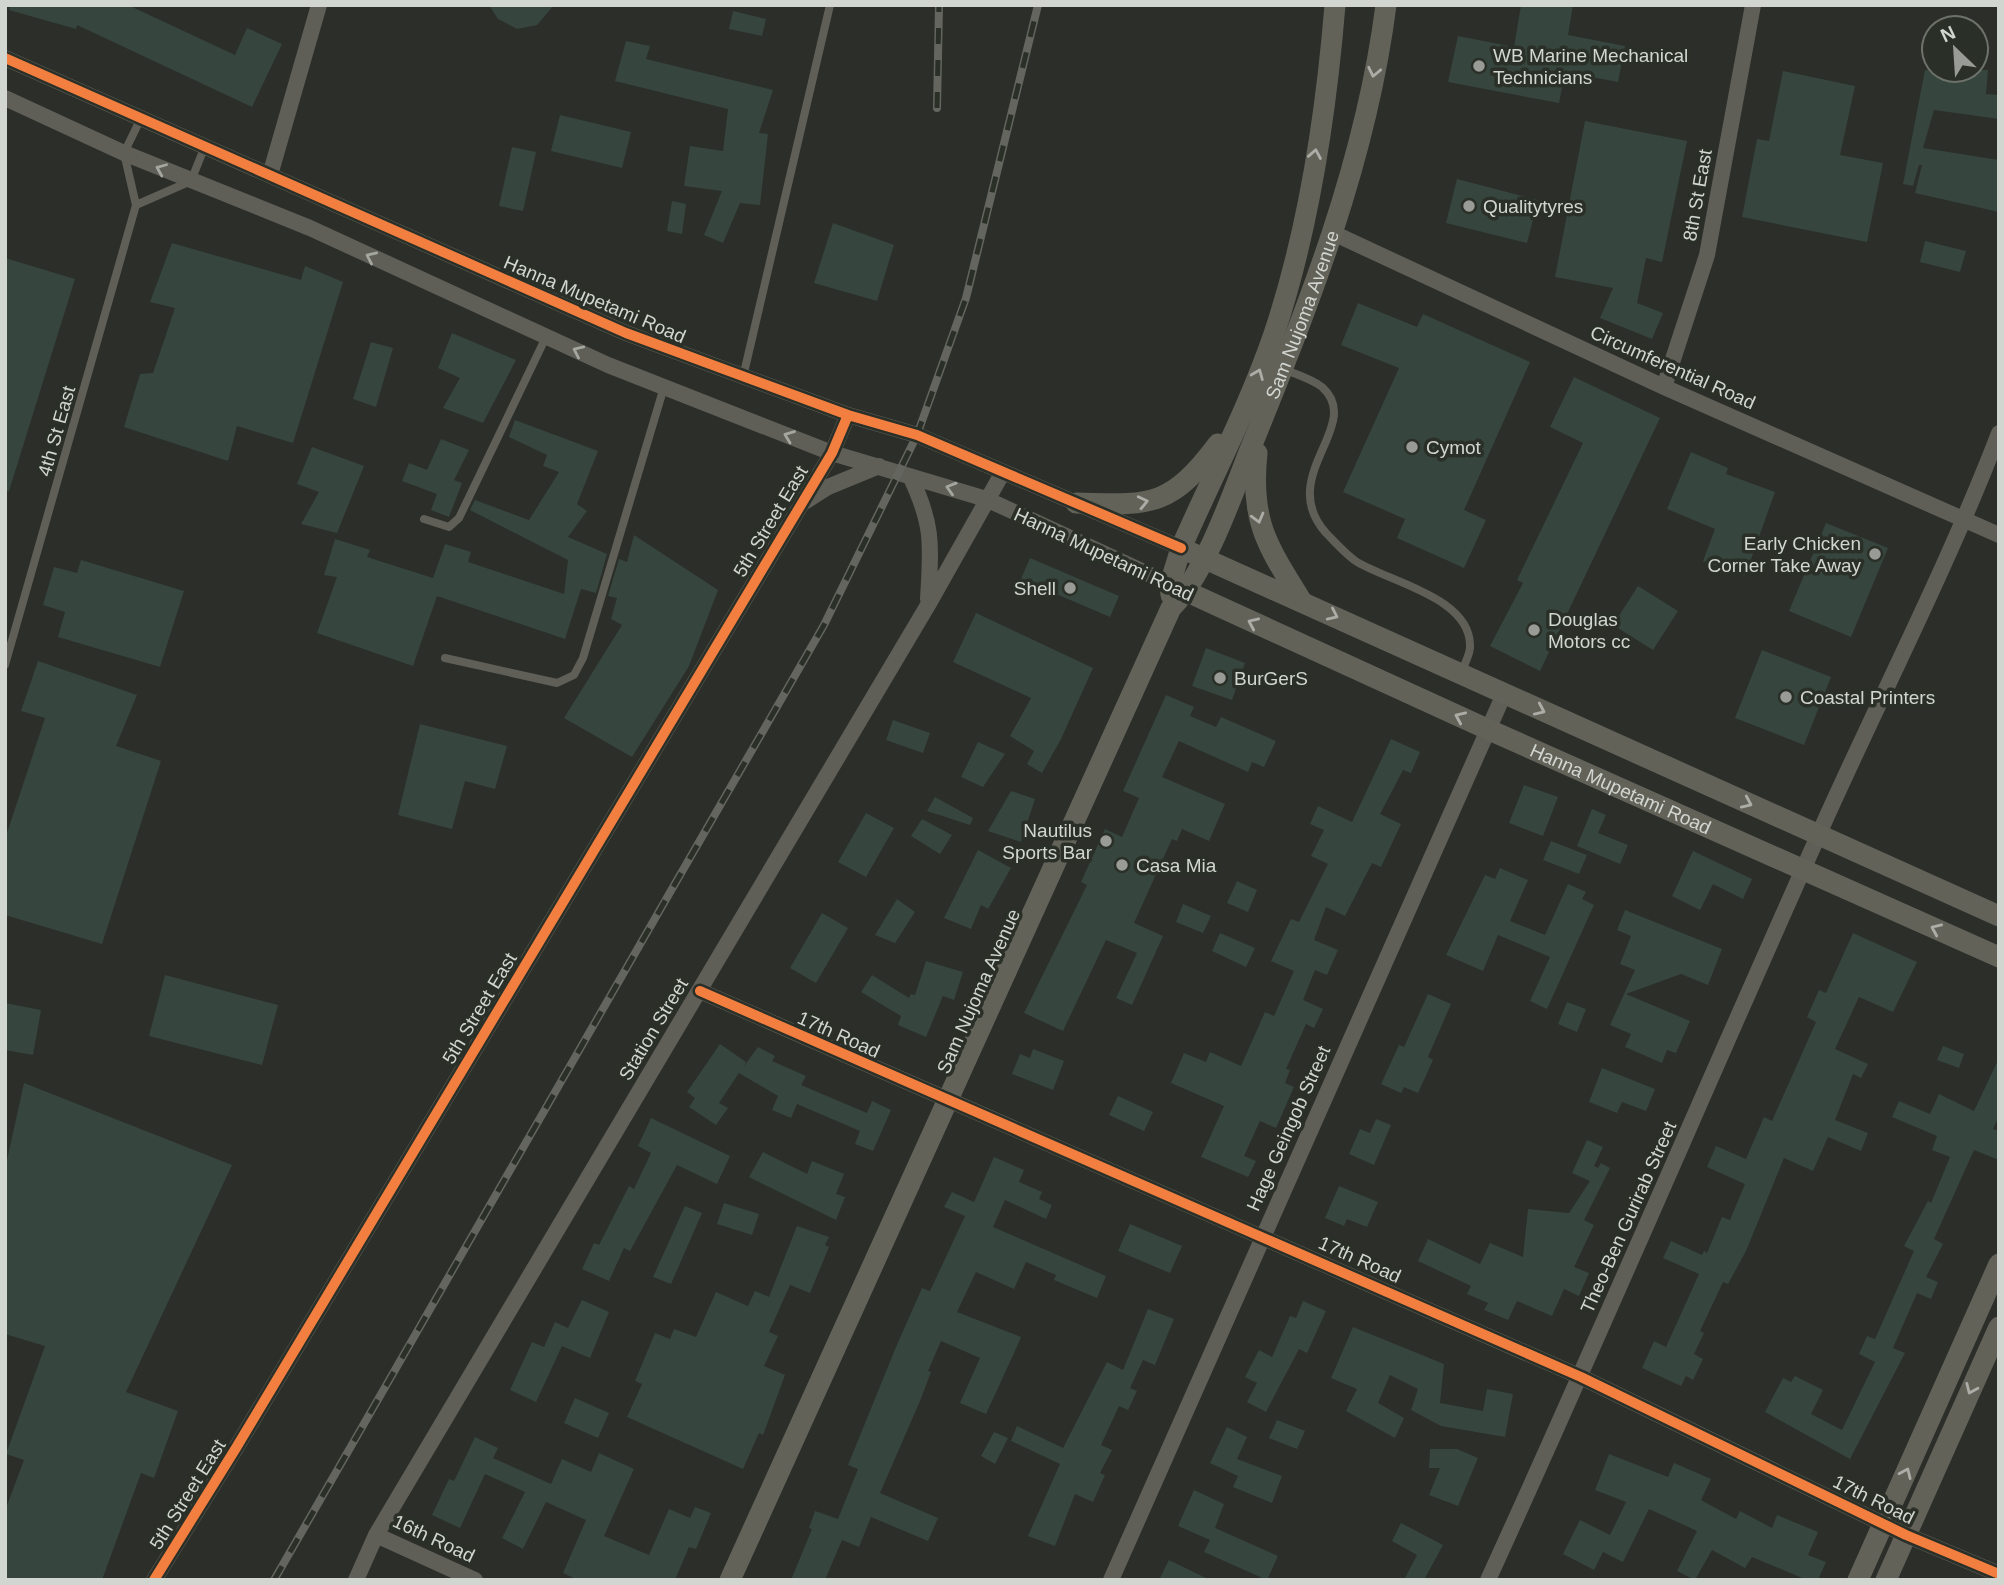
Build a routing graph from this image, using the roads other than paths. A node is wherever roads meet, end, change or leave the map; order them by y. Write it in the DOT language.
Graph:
graph roads {
  1 [pos="318,5"];
  2 [pos="830,5"];
  3 [pos="1335,5"];
  4 [pos="1386,5"];
  5 [pos="1753,5"];
  6 [pos="5,58"];
  7 [pos="5,98"];
  8 [pos="141,118"];
  9 [pos="205,146"];
  10 [pos="124,153"];
  11 [pos="270,175"];
  12 [pos="191,181"];
  13 [pos="322,199"];
  14 [pos="136,205"];
  15 [pos="1304,219"];
  16 [pos="310,228"];
  17 [pos="1333,233"];
  18 [pos="546,337"];
  19 [pos="1283,369"];
  20 [pos="743,378"];
  21 [pos="664,387"];
  22 [pos="1664,387"];
  23 [pos="1244,409"];
  24 [pos="848,415"];
  25 [pos="1260,426"];
  26 [pos="1999,433"];
  27 [pos="832,453"];
  28 [pos="879,467"];
  29 [pos="1003,472"];
  30 [pos="910,476"];
  31 [pos="986,499"];
  32 [pos="1076,503"];
  33 [pos="801,505"];
  34 [pos="424,519"];
  35 [pos="1965,520"];
  36 [pos="1999,535"];
  37 [pos="1181,548"];
  38 [pos="1203,557"];
  39 [pos="1179,588"];
  40 [pos="1301,600"];
  41 [pos="928,605"];
  42 [pos="445,658"];
  43 [pos="5,666"];
  44 [pos="1460,675"];
  45 [pos="1504,694"];
  46 [pos="1487,729"];
  47 [pos="1818,835"];
  48 [pos="1802,870"];
  49 [pos="1999,916"];
  50 [pos="1999,957"];
  51 [pos="700,991"];
  52 [pos="947,1102"];
  53 [pos="1264,1236"];
  54 [pos="1999,1264"];
  55 [pos="1999,1327"];
  56 [pos="1581,1377"];
  57 [pos="1883,1523"];
  58 [pos="376,1535"];
  59 [pos="1906,1535"];
  60 [pos="1999,1574"];
  61 [pos="154,1580"];
  62 [pos="356,1580"];
  63 [pos="475,1580"];
  64 [pos="730,1580"];
  65 [pos="1111,1580"];
  66 [pos="1488,1580"];
  67 [pos="1858,1580"];
  68 [pos="1886,1580"];
  1 -- 11 [label="street"];
  2 -- 20 [label="lane"];
  15 -- 3 [label="main road, Sam Nujoma Avenue, one-way"];
  4 -- 17 [label="main road, Sam Nujoma Avenue, one-way"];
  5 -- 22 [label="street, 8th St East"];
  6 -- 8 [label="street, Hanna Mupetami Road"];
  7 -- 10 [label="street, Hanna Mupetami Road"];
  8 -- 9 [label="street, Hanna Mupetami Road"];
  8 -- 10 [label="lane"];
  9 -- 11 [label="street, Hanna Mupetami Road"];
  9 -- 12 [label="lane"];
  12 -- 10 [label="street, Hanna Mupetami Road, one-way"];
  10 -- 14 [label="lane, 4th St East"];
  11 -- 13 [label="street, Hanna Mupetami Road"];
  12 -- 14 [label="lane"];
  12 -- 16 [label="street, Hanna Mupetami Road"];
  13 -- 16 [label="street"];
  13 -- 20 [label="street, Hanna Mupetami Road"];
  14 -- 43 [label="lane, 4th St East"];
  15 -- 17 [label="main road"];
  23 -- 15 [label="main road, Sam Nujoma Avenue, one-way"];
  18 -- 16 [label="street, Hanna Mupetami Road, one-way"];
  17 -- 19 [label="main road, Sam Nujoma Avenue"];
  17 -- 22 [label="street, Circumferential Road"];
  21 -- 18 [label="street, Hanna Mupetami Road, one-way"];
  18 -- 34 [label="lane"];
  19 -- 25 [label="main road, Sam Nujoma Avenue"];
  19 -- 44 [label="lane"];
  20 -- 24 [label="street, Hanna Mupetami Road"];
  27 -- 21 [label="street, Hanna Mupetami Road, one-way"];
  21 -- 42 [label="lane"];
  22 -- 35 [label="street, Circumferential Road"];
  32 -- 23 [label="main road, one-way"];
  23 -- 37 [label="main road, Sam Nujoma Avenue"];
  24 -- 27 [label="street, 5th Street East"];
  24 -- 29 [label="street, Hanna Mupetami Road"];
  25 -- 38 [label="main road, Sam Nujoma Avenue"];
  25 -- 40 [label="main road, one-way"];
  26 -- 35 [label="street, Theo-Ben Gurirab Street"];
  27 -- 28 [label="street, Hanna Mupetami Road"];
  27 -- 33 [label="street, 5th Street East"];
  28 -- 30 [label="street, Hanna Mupetami Road"];
  28 -- 33 [label="street"];
  29 -- 31 [label="street, Station Street"];
  29 -- 32 [label="street, Hanna Mupetami Road"];
  31 -- 30 [label="street, Hanna Mupetami Road, one-way"];
  30 -- 41 [label="street"];
  31 -- 39 [label="street, Hanna Mupetami Road"];
  31 -- 41 [label="street, Station Street"];
  32 -- 37 [label="street, Hanna Mupetami Road"];
  33 -- 61 [label="street, 5th Street East"];
  35 -- 36 [label="street, Circumferential Road"];
  35 -- 47 [label="street, Theo-Ben Gurirab Street"];
  37 -- 38 [label="main road, Hanna Mupetami Road"];
  37 -- 39 [label="main road, Sam Nujoma Avenue"];
  38 -- 39 [label="main road, Sam Nujoma Avenue"];
  38 -- 40 [label="main road, Hanna Mupetami Road"];
  46 -- 39 [label="main road, Hanna Mupetami Road, one-way"];
  39 -- 52 [label="main road, Sam Nujoma Avenue"];
  40 -- 44 [label="main road, Hanna Mupetami Road, one-way"];
  41 -- 51 [label="street, Station Street"];
  44 -- 45 [label="main road, Hanna Mupetami Road"];
  45 -- 46 [label="street, Hage Geingob Street"];
  45 -- 47 [label="main road, Hanna Mupetami Road, one-way"];
  46 -- 48 [label="main road, Hanna Mupetami Road"];
  46 -- 53 [label="street, Hage Geingob Street"];
  47 -- 48 [label="street, Theo-Ben Gurirab Street"];
  47 -- 49 [label="main road, Hanna Mupetami Road"];
  50 -- 48 [label="main road, Hanna Mupetami Road, one-way"];
  48 -- 56 [label="street, Theo-Ben Gurirab Street"];
  51 -- 52 [label="street, 17th Road"];
  51 -- 58 [label="street, Station Street"];
  52 -- 53 [label="street, 17th Road"];
  52 -- 64 [label="main road, Sam Nujoma Avenue"];
  53 -- 56 [label="street, 17th Road"];
  53 -- 65 [label="street, Hage Geingob Street"];
  57 -- 54 [label="main road, one-way"];
  55 -- 59 [label="main road, one-way"];
  56 -- 57 [label="street, 17th Road"];
  56 -- 66 [label="street, Theo-Ben Gurirab Street"];
  57 -- 59 [label="street, 17th Road"];
  57 -- 67 [label="main road"];
  58 -- 62 [label="street, Station Street"];
  58 -- 63 [label="street, 16th Road"];
  59 -- 60 [label="street, 17th Road"];
  59 -- 68 [label="main road"];
}
